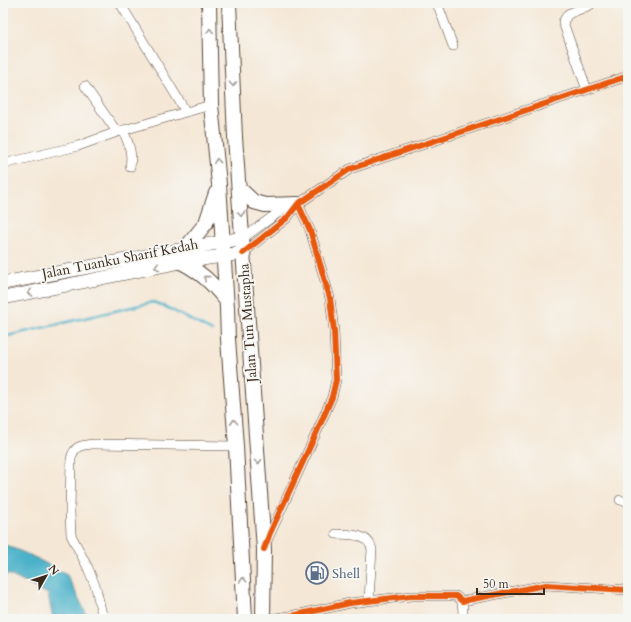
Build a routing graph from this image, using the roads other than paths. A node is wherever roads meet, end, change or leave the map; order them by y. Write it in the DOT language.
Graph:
graph roads {
  1 [pos="120,3"];
  2 [pos="209,3"];
  3 [pos="229,3"];
  4 [pos="435,3"];
  5 [pos="590,5"];
  6 [pos="453,46"];
  7 [pos="628,76"];
  8 [pos="85,86"];
  9 [pos="587,90"];
  10 [pos="211,105"];
  11 [pos="186,112"];
  12 [pos="120,131"];
  13 [pos="3,164"];
  14 [pos="130,167"];
  15 [pos="219,184"];
  16 [pos="239,188"];
  17 [pos="298,204"];
  18 [pos="243,238"];
  19 [pos="222,242"];
  20 [pos="243,253"];
  21 [pos="183,256"];
  22 [pos="223,257"];
  23 [pos="3,283"];
  24 [pos="3,298"];
  25 [pos="227,304"];
  26 [pos="236,446"];
  27 [pos="336,534"];
  28 [pos="264,549"];
  29 [pos="628,590"];
  30 [pos="369,600"];
  31 [pos="462,601"];
  32 [pos="103,619"];
  33 [pos="245,619"];
  34 [pos="263,619"];
  35 [pos="269,619"];
  36 [pos="462,619"];
  1 -- 11 [label="street"];
  10 -- 2 [label="main road, one-way"];
  3 -- 16 [label="main road, Jalan Tun Mustapha, one-way"];
  4 -- 6 [label="street"];
  5 -- 9 [label="street"];
  7 -- 9 [label="street"];
  8 -- 12 [label="street"];
  9 -- 17 [label="street"];
  10 -- 11 [label="street"];
  15 -- 10 [label="main road, one-way"];
  11 -- 12 [label="street"];
  12 -- 13 [label="street"];
  12 -- 14 [label="street"];
  15 -- 19 [label="main road"];
  15 -- 21 [label="main road"];
  16 -- 17 [label="main road"];
  16 -- 18 [label="main road, Jalan Tun Mustapha, one-way"];
  17 -- 18 [label="street"];
  17 -- 20 [label="street"];
  17 -- 28 [label="street"];
  18 -- 19 [label="main road, Jalan Tuanku Sharif Kedah"];
  18 -- 20 [label="main road, Jalan Tun Mustapha"];
  19 -- 21 [label="main road, Jalan Tuanku Sharif Kedah"];
  19 -- 22 [label="main road"];
  20 -- 22 [label="main road, Jalan Tuanku Sharif Kedah"];
  20 -- 28 [label="main road, Jalan Tun Mustapha, one-way"];
  21 -- 22 [label="main road, Jalan Tuanku Sharif Kedah"];
  21 -- 23 [label="main road, Jalan Tuanku Sharif Kedah"];
  21 -- 24 [label="main road, Jalan Tuanku Sharif Kedah, one-way"];
  25 -- 21 [label="main road, one-way"];
  22 -- 25 [label="main road"];
  26 -- 25 [label="main road, one-way"];
  26 -- 32 [label="street"];
  33 -- 26 [label="main road, one-way"];
  27 -- 30 [label="street"];
  28 -- 34 [label="main road, Jalan Tun Mustapha"];
  29 -- 31 [label="street"];
  30 -- 31 [label="street"];
  30 -- 35 [label="street"];
  31 -- 36 [label="street"];
}
